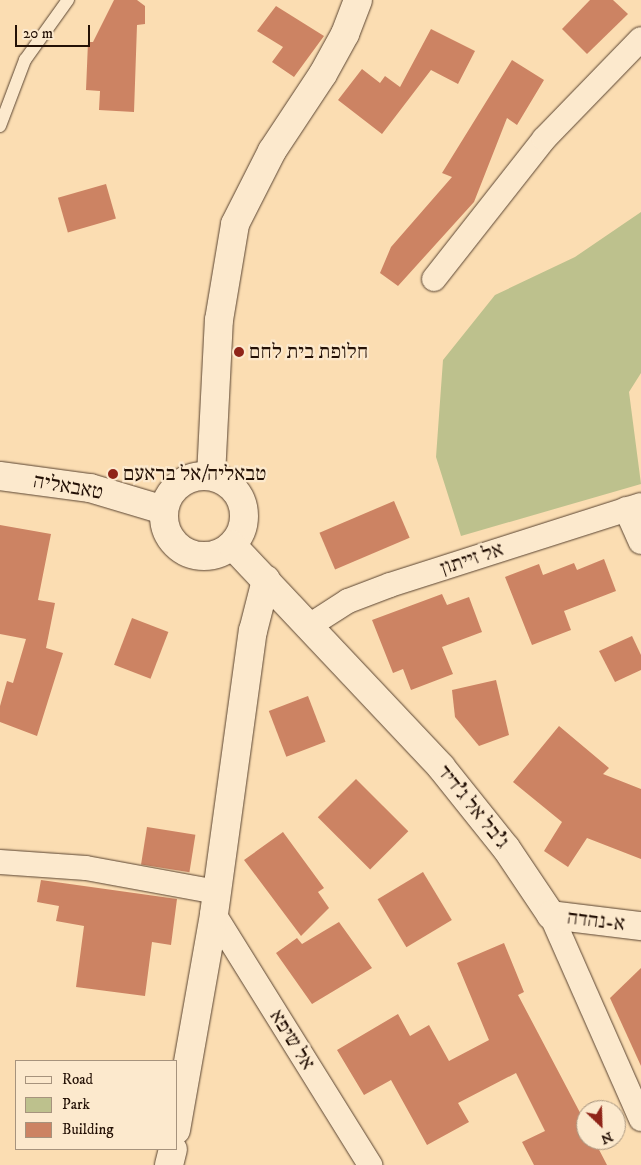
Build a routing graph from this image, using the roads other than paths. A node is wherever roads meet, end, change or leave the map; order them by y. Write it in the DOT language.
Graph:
graph roads {
  1 [pos="68,0"];
  2 [pos="358,0"];
  3 [pos="641,39"];
  4 [pos="0,126"];
  5 [pos="434,278"];
  6 [pos="0,476"];
  7 [pos="210,476"];
  8 [pos="634,507"];
  9 [pos="164,510"];
  10 [pos="641,542"];
  11 [pos="232,545"];
  12 [pos="266,580"];
  13 [pos="309,626"];
  14 [pos="0,862"];
  15 [pos="216,903"];
  16 [pos="551,915"];
  17 [pos="641,926"];
  18 [pos="178,1119"];
  19 [pos="641,1119"];
  20 [pos="173,1150"];
  21 [pos="168,1165"];
  22 [pos="370,1165"];
  1 -- 4 [label="lane"];
  2 -- 7 [label="street"];
  3 -- 5 [label="street"];
  6 -- 9 [label="street, טאבאליה"];
  7 -- 9 [label="street"];
  7 -- 11 [label="street"];
  8 -- 10 [label="street"];
  8 -- 13 [label="street, אל זייתון"];
  9 -- 11 [label="street"];
  11 -- 12 [label="street, ג'בל אל ג'דיד"];
  12 -- 13 [label="street, ג'בל אל ג'דיד"];
  12 -- 15 [label="street"];
  13 -- 16 [label="street, ג'בל אל ג'דיד"];
  14 -- 15 [label="street"];
  15 -- 18 [label="street"];
  15 -- 22 [label="street, אל שיפא"];
  16 -- 17 [label="street, א-נהדה"];
  16 -- 19 [label="street, ג'בל אל ג'דיד"];
  20 -- 21 [label="street"];
}
